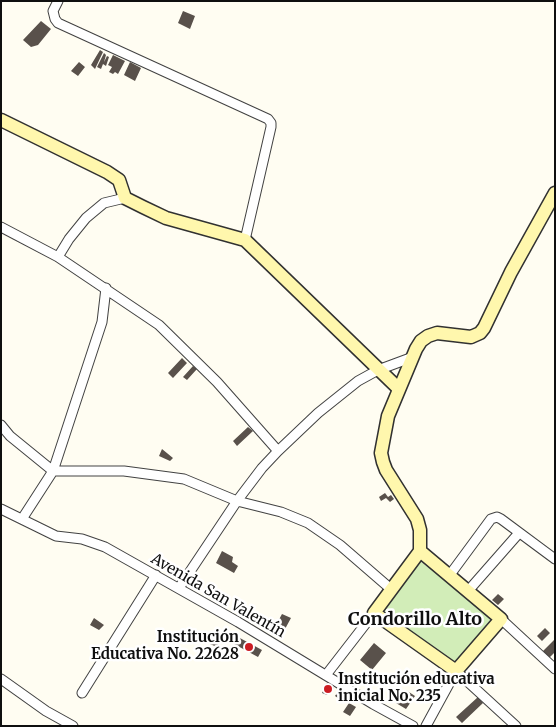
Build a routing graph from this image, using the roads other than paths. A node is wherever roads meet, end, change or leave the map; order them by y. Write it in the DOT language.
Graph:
graph roads {
  1 [pos="58,1"];
  2 [pos="1,120"];
  3 [pos="555,193"];
  4 [pos="125,198"];
  5 [pos="1,226"];
  6 [pos="245,240"];
  7 [pos="58,257"];
  8 [pos="106,288"];
  9 [pos="413,357"];
  10 [pos="378,370"];
  11 [pos="399,389"];
  12 [pos="1,425"];
  13 [pos="278,451"];
  14 [pos="53,471"];
  15 [pos="237,501"];
  16 [pos="1,509"];
  17 [pos="22,519"];
  18 [pos="519,532"];
  19 [pos="420,552"];
  20 [pos="555,559"];
  21 [pos="156,575"];
  22 [pos="449,576"];
  23 [pos="179,588"];
  24 [pos="392,590"];
  25 [pos="468,591"];
  26 [pos="374,613"];
  27 [pos="501,619"];
  28 [pos="555,669"];
  29 [pos="456,671"];
  30 [pos="326,675"];
  31 [pos="1,679"];
  32 [pos="82,693"];
  33 [pos="73,726"];
  34 [pos="414,726"];
  35 [pos="426,726"];
  36 [pos="516,726"];
  1 -- 6 [label="street"];
  2 -- 4 [label="street"];
  3 -- 9 [label="street"];
  4 -- 6 [label="street"];
  4 -- 7 [label="street"];
  5 -- 7 [label="street"];
  6 -- 10 [label="street"];
  7 -- 8 [label="street"];
  8 -- 13 [label="street"];
  8 -- 14 [label="street"];
  9 -- 10 [label="street"];
  9 -- 11 [label="street"];
  10 -- 11 [label="street"];
  10 -- 13 [label="street"];
  11 -- 19 [label="street"];
  12 -- 14 [label="street"];
  13 -- 15 [label="street"];
  14 -- 15 [label="street"];
  14 -- 17 [label="street"];
  15 -- 23 [label="street"];
  15 -- 24 [label="street"];
  16 -- 17 [label="street, Avenida San Valentín"];
  17 -- 21 [label="street, Avenida San Valentín"];
  18 -- 20 [label="street"];
  18 -- 22 [label="street"];
  18 -- 25 [label="street"];
  19 -- 22 [label="street"];
  19 -- 24 [label="street"];
  21 -- 23 [label="street, Avenida San Valentín"];
  21 -- 32 [label="street"];
  22 -- 25 [label="street"];
  23 -- 30 [label="street, Avenida San Valentín"];
  24 -- 26 [label="street"];
  25 -- 27 [label="street"];
  26 -- 29 [label="street"];
  26 -- 30 [label="street"];
  27 -- 28 [label="street"];
  27 -- 29 [label="street"];
  29 -- 35 [label="street"];
  29 -- 36 [label="street"];
  30 -- 34 [label="street, Avenida San Valentín"];
  31 -- 33 [label="street"];
}
